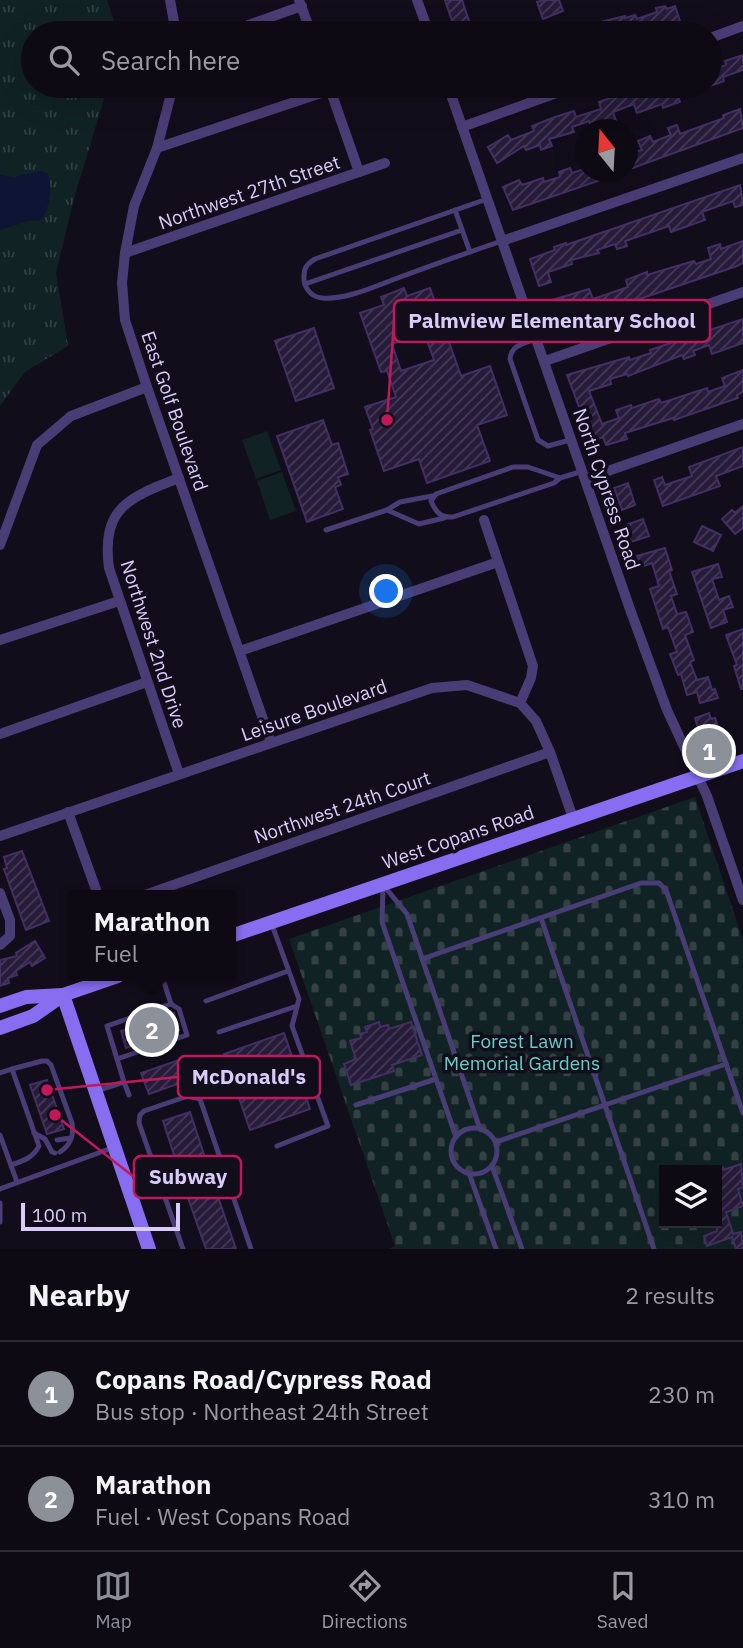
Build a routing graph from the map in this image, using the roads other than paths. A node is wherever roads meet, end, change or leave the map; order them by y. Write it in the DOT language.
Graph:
graph roads {
  1 [pos="170,0"];
  2 [pos="418,0"];
  3 [pos="301,3"];
  4 [pos="174,21"];
  5 [pos="256,21"];
  6 [pos="307,21"];
  7 [pos="425,21"];
  8 [pos="743,26"];
  9 [pos="722,34"];
  10 [pos="170,98"];
  11 [pos="301,98"];
  12 [pos="333,98"];
  13 [pos="452,98"];
  14 [pos="543,98"];
  15 [pos="462,127"];
  16 [pos="157,148"];
  17 [pos="743,158"];
  18 [pos="385,163"];
  19 [pos="359,172"];
  20 [pos="487,199"];
  21 [pos="455,210"];
  22 [pos="462,230"];
  23 [pos="502,241"];
  24 [pos="470,252"];
  25 [pos="125,253"];
  26 [pos="305,284"];
  27 [pos="743,292"];
  28 [pos="537,338"];
  29 [pos="545,361"];
  30 [pos="147,387"];
  31 [pos="743,424"];
  32 [pos="572,439"];
  33 [pos="540,471"];
  34 [pos="584,475"];
  35 [pos="179,478"];
  36 [pos="560,478"];
  37 [pos="536,488"];
  38 [pos="432,496"];
  39 [pos="387,510"];
  40 [pos="446,518"];
  41 [pos="484,520"];
  42 [pos="326,530"];
  43 [pos="0,545"];
  44 [pos="498,562"];
  45 [pos="120,601"];
  46 [pos="0,640"];
  47 [pos="240,651"];
  48 [pos="147,682"];
  49 [pos="520,703"];
  50 [pos="0,734"];
  51 [pos="271,743"];
  52 [pos="550,752"];
  53 [pos="743,761"];
  54 [pos="179,774"];
  55 [pos="699,775"];
  56 [pos="68,813"];
  57 [pos="573,818"];
  58 [pos="0,836"];
  59 [pos="383,884"];
  60 [pos="96,890"];
  61 [pos="159,890"];
  62 [pos="0,893"];
  63 [pos="742,893"];
  64 [pos="541,918"];
  65 [pos="271,922"];
  66 [pos="236,934"];
  67 [pos="0,945"];
  68 [pos="422,959"];
  69 [pos="288,971"];
  70 [pos="104,981"];
  71 [pos="164,981"];
  72 [pos="63,995"];
  73 [pos="206,1001"];
  74 [pos="171,1004"];
  75 [pos="0,1006"];
  76 [pos="297,1006"];
  77 [pos="0,1028"];
  78 [pos="219,1032"];
  79 [pos="117,1059"];
  80 [pos="726,1063"];
  81 [pos="12,1069"];
  82 [pos="0,1073"];
  83 [pos="436,1079"];
  84 [pos="124,1082"];
  85 [pos="96,1091"];
  86 [pos="129,1095"];
  87 [pos="356,1105"];
  88 [pos="605,1106"];
  89 [pos="743,1113"];
  90 [pos="480,1129"];
  91 [pos="34,1133"];
  92 [pos="0,1135"];
  93 [pos="73,1137"];
  94 [pos="456,1138"];
  95 [pos="45,1139"];
  96 [pos="496,1142"];
  97 [pos="277,1146"];
  98 [pos="115,1147"];
  99 [pos="11,1165"];
  100 [pos="492,1166"];
  101 [pos="469,1173"];
  102 [pos="159,1180"];
  103 [pos="17,1182"];
  104 [pos="0,1189"];
  105 [pos="129,1190"];
  106 [pos="0,1203"];
  107 [pos="0,1222"];
  108 [pos="149,1249"];
  109 [pos="183,1249"];
  110 [pos="251,1249"];
  111 [pos="496,1249"];
  112 [pos="522,1249"];
  113 [pos="654,1249"];
  1 -- 4 [label="street"];
  2 -- 7 [label="street"];
  3 -- 5 [label="street"];
  3 -- 6 [label="street"];
  8 -- 9 [label="street"];
  10 -- 16 [label="street, East Golf Boulevard"];
  11 -- 16 [label="street"];
  12 -- 19 [label="street"];
  13 -- 15 [label="street, North Cypress Road"];
  14 -- 15 [label="street"];
  15 -- 20 [label="street, North Cypress Road"];
  16 -- 25 [label="street, East Golf Boulevard"];
  17 -- 23 [label="street"];
  18 -- 19 [label="street, Northwest 27th Street"];
  19 -- 25 [label="street, Northwest 27th Street"];
  20 -- 21 [label="lane"];
  20 -- 23 [label="street, North Cypress Road"];
  21 -- 22 [label="lane"];
  21 -- 26 [label="lane"];
  22 -- 24 [label="lane"];
  22 -- 26 [label="lane"];
  23 -- 24 [label="lane"];
  23 -- 28 [label="street, North Cypress Road"];
  24 -- 26 [label="lane"];
  25 -- 30 [label="street, East Golf Boulevard"];
  27 -- 29 [label="street"];
  28 -- 29 [label="street, North Cypress Road"];
  28 -- 32 [label="lane"];
  29 -- 32 [label="street, North Cypress Road"];
  30 -- 35 [label="street, East Golf Boulevard"];
  30 -- 43 [label="street"];
  31 -- 34 [label="street"];
  32 -- 34 [label="street, North Cypress Road"];
  33 -- 36 [label="lane"];
  33 -- 37 [label="lane"];
  33 -- 38 [label="lane"];
  34 -- 36 [label="lane"];
  34 -- 55 [label="street, North Cypress Road"];
  35 -- 45 [label="street, Northwest 2nd Drive"];
  35 -- 47 [label="street, East Golf Boulevard"];
  36 -- 37 [label="lane"];
  37 -- 40 [label="lane"];
  38 -- 39 [label="lane"];
  38 -- 40 [label="lane"];
  39 -- 40 [label="lane"];
  39 -- 42 [label="lane"];
  41 -- 44 [label="street"];
  44 -- 47 [label="street"];
  44 -- 49 [label="street"];
  45 -- 46 [label="street"];
  45 -- 48 [label="street, Northwest 2nd Drive"];
  47 -- 51 [label="street, East Golf Boulevard"];
  48 -- 50 [label="street"];
  48 -- 54 [label="street, Northwest 2nd Drive"];
  49 -- 51 [label="street, Leisure Boulevard"];
  49 -- 52 [label="street"];
  51 -- 54 [label="street, Leisure Boulevard"];
  52 -- 57 [label="street"];
  52 -- 61 [label="street, Northwest 24th Court"];
  53 -- 55 [label="main road, West Copans Road"];
  54 -- 56 [label="street, Leisure Boulevard"];
  55 -- 57 [label="main road, West Copans Road"];
  55 -- 63 [label="street, North Cypress Road"];
  56 -- 58 [label="street, Leisure Boulevard"];
  56 -- 60 [label="street"];
  57 -- 59 [label="main road, West Copans Road"];
  59 -- 65 [label="main road, West Copans Road"];
  59 -- 68 [label="lane"];
  59 -- 83 [label="lane"];
  62 -- 67 [label="street"];
  64 -- 68 [label="lane"];
  64 -- 80 [label="lane"];
  64 -- 88 [label="lane"];
  65 -- 66 [label="main road, West Copans Road"];
  65 -- 69 [label="lane"];
  68 -- 90 [label="lane"];
  69 -- 73 [label="lane"];
  69 -- 76 [label="lane"];
  70 -- 72 [label="main road"];
  71 -- 74 [label="lane"];
  72 -- 75 [label="main road"];
  72 -- 77 [label="main road"];
  72 -- 85 [label="main road"];
  74 -- 79 [label="lane"];
  74 -- 79 [label="lane"];
  76 -- 78 [label="lane"];
  76 -- 97 [label="lane"];
  79 -- 84 [label="lane"];
  80 -- 88 [label="lane"];
  80 -- 89 [label="lane"];
  81 -- 82 [label="lane"];
  81 -- 91 [label="lane"];
  81 -- 93 [label="lane"];
  83 -- 87 [label="lane"];
  83 -- 94 [label="lane"];
  84 -- 85 [label="lane"];
  84 -- 86 [label="lane"];
  85 -- 98 [label="main road"];
  88 -- 96 [label="lane"];
  88 -- 113 [label="lane"];
  90 -- 94 [label="lane"];
  90 -- 96 [label="lane"];
  91 -- 95 [label="lane"];
  91 -- 99 [label="lane"];
  92 -- 99 [label="lane"];
  93 -- 95 [label="lane"];
  93 -- 95 [label="lane"];
  94 -- 101 [label="lane"];
  96 -- 100 [label="lane"];
  98 -- 103 [label="lane"];
  98 -- 105 [label="main road"];
  99 -- 103 [label="lane"];
  100 -- 101 [label="lane"];
  100 -- 112 [label="lane"];
  101 -- 111 [label="lane"];
  102 -- 105 [label="lane"];
  102 -- 109 [label="lane"];
  102 -- 110 [label="lane"];
  103 -- 104 [label="lane"];
  105 -- 108 [label="main road"];
  106 -- 107 [label="lane"];
}
